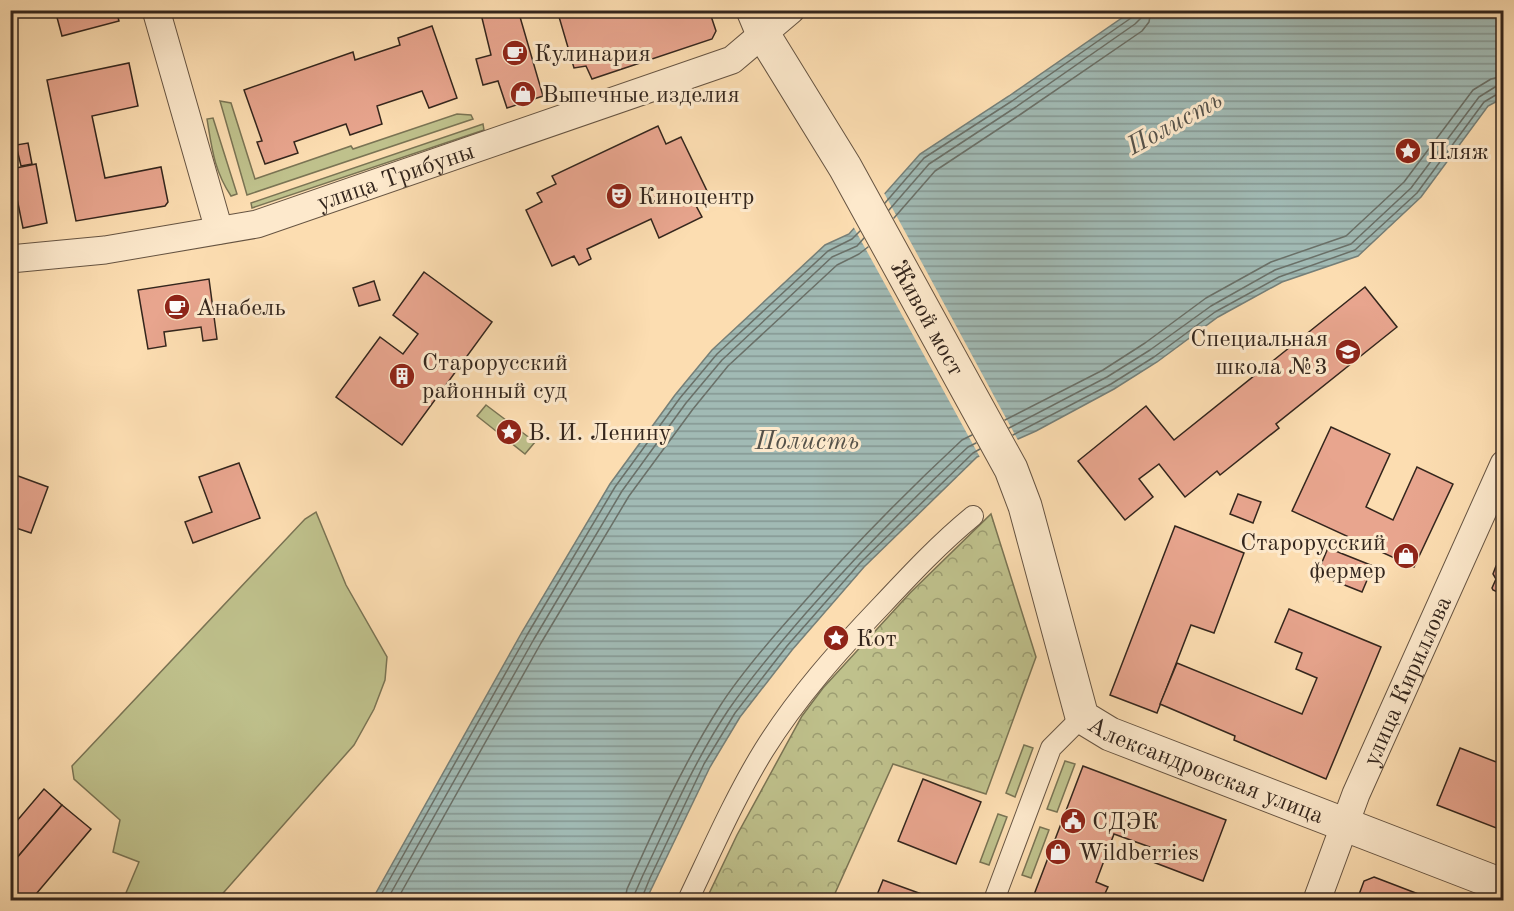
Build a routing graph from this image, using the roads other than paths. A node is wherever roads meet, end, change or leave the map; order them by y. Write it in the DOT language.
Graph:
graph roads {
  1 [pos="156,10"];
  2 [pos="791,10"];
  3 [pos="758,22"];
  4 [pos="219,230"];
  5 [pos="10,259"];
  6 [pos="1503,464"];
  7 [pos="1011,469"];
  8 [pos="973,516"];
  9 [pos="1082,717"];
  10 [pos="1345,825"];
  11 [pos="1503,886"];
  12 [pos="688,900"];
  13 [pos="994,900"];
  14 [pos="1317,900"];
  1 -- 4 [label="street"];
  2 -- 3 [label="street, улица Трибуны"];
  3 -- 4 [label="street, улица Трибуны"];
  3 -- 7 [label="street, Живой мост"];
  4 -- 5 [label="street, улица Трибуны"];
  6 -- 10 [label="street, улица Кириллова"];
  7 -- 9 [label="street, Александровская улица"];
  8 -- 12 [label="street"];
  9 -- 10 [label="street, Александровская улица"];
  9 -- 13 [label="street"];
  10 -- 11 [label="street, Александровская улица"];
  10 -- 14 [label="street, улица Кириллова"];
}
